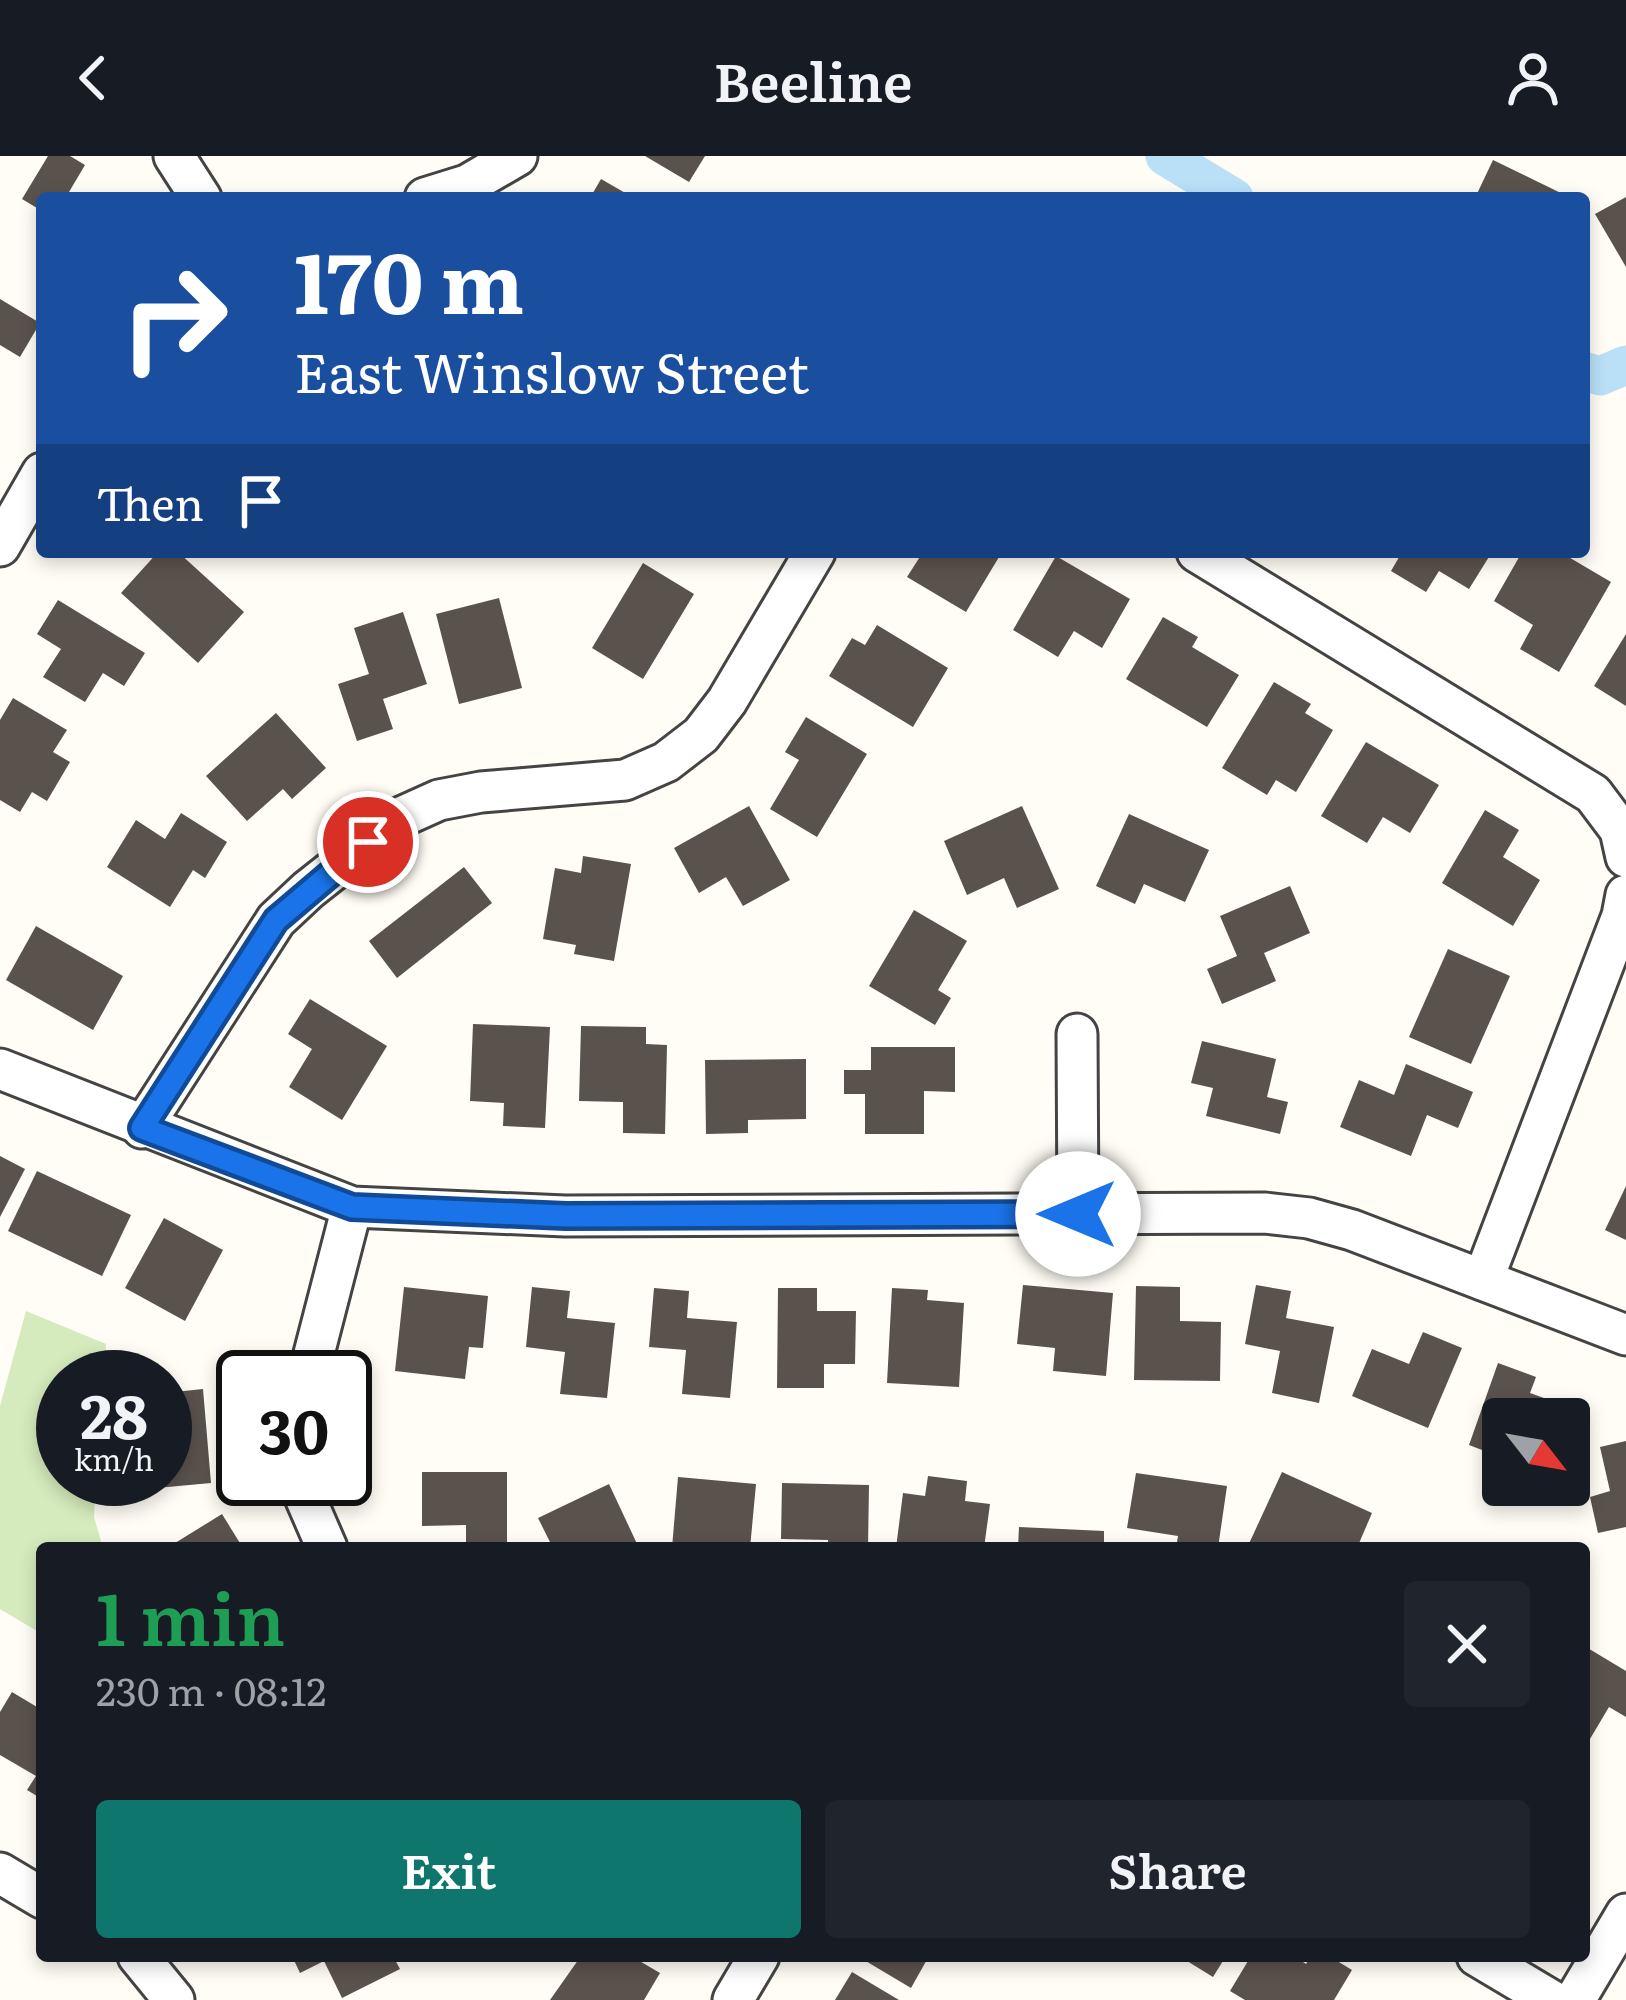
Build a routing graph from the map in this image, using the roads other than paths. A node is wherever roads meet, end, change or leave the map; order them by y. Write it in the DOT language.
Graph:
graph roads {
  1 [pos="174,156"];
  2 [pos="518,156"];
  3 [pos="197,192"];
  4 [pos="444,192"];
  5 [pos="36,483"];
  6 [pos="0,546"];
  7 [pos="811,558"];
  8 [pos="1207,558"];
  9 [pos="1626,857"];
  10 [pos="1626,895"];
  11 [pos="1077,1034"];
  12 [pos="0,1069"];
  13 [pos="142,1128"];
  14 [pos="352,1207"];
  15 [pos="1078,1214"];
  16 [pos="1483,1280"];
  17 [pos="1626,1335"];
  18 [pos="315,1350"];
  19 [pos="309,1506"];
  20 [pos="324,1542"];
  21 [pos="0,1874"];
  22 [pos="36,1895"];
  23 [pos="1626,1914"];
  24 [pos="143,1962"];
  25 [pos="755,1962"];
  26 [pos="1487,1962"];
  27 [pos="174,2000"];
  28 [pos="733,2000"];
  29 [pos="1551,2000"];
  30 [pos="1575,2000"];
  1 -- 3 [label="street"];
  2 -- 4 [label="street"];
  5 -- 6 [label="street"];
  7 -- 13 [label="street"];
  8 -- 9 [label="street"];
  10 -- 16 [label="street"];
  11 -- 15 [label="street"];
  12 -- 13 [label="street"];
  13 -- 14 [label="street"];
  14 -- 15 [label="street"];
  14 -- 18 [label="street"];
  15 -- 16 [label="street"];
  16 -- 17 [label="street"];
  19 -- 20 [label="street"];
  21 -- 22 [label="street"];
  23 -- 30 [label="street"];
  24 -- 27 [label="street"];
  25 -- 28 [label="street"];
  26 -- 29 [label="street"];
}
